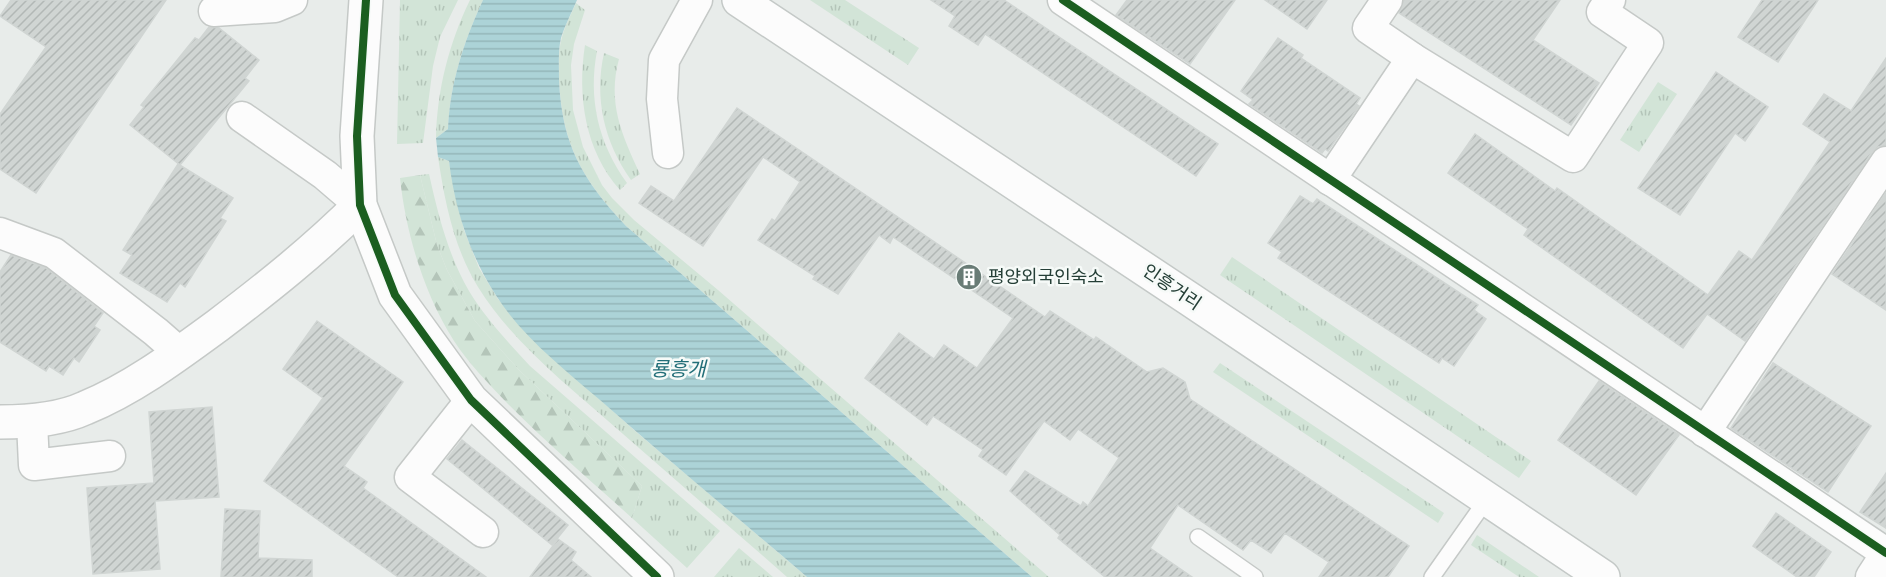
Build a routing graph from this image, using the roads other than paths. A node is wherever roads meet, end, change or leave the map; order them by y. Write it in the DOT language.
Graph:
graph roads {
  1 [pos="292,0"];
  2 [pos="366,0"];
  3 [pos="697,0"];
  4 [pos="739,0"];
  5 [pos="1063,0"];
  6 [pos="1386,0"];
  7 [pos="1610,0"];
  8 [pos="214,11"];
  9 [pos="1412,58"];
  10 [pos="242,117"];
  11 [pos="668,153"];
  12 [pos="1886,162"];
  13 [pos="1330,180"];
  14 [pos="360,206"];
  15 [pos="0,233"];
  16 [pos="180,353"];
  17 [pos="471,400"];
  18 [pos="0,422"];
  19 [pos="32,422"];
  20 [pos="1705,432"];
  21 [pos="110,456"];
  22 [pos="1487,499"];
  23 [pos="483,532"];
  24 [pos="1198,537"];
  25 [pos="1886,554"];
  26 [pos="657,577"];
  27 [pos="1255,577"];
  28 [pos="1432,577"];
  29 [pos="1604,577"];
  30 [pos="1871,577"];
  1 -- 8 [label="street"];
  2 -- 14 [label="street"];
  3 -- 11 [label="street"];
  4 -- 22 [label="street, 인흥거리"];
  5 -- 13 [label="street"];
  6 -- 9 [label="street"];
  7 -- 9 [label="street"];
  9 -- 13 [label="street"];
  10 -- 14 [label="street"];
  12 -- 20 [label="street"];
  13 -- 20 [label="street"];
  14 -- 16 [label="street"];
  14 -- 17 [label="street"];
  15 -- 16 [label="street"];
  16 -- 19 [label="street"];
  17 -- 23 [label="street"];
  17 -- 26 [label="street"];
  18 -- 19 [label="street"];
  19 -- 21 [label="street"];
  20 -- 25 [label="street"];
  22 -- 28 [label="lane"];
  22 -- 29 [label="street, 인흥거리"];
  24 -- 27 [label="lane"];
  25 -- 30 [label="street"];
}
